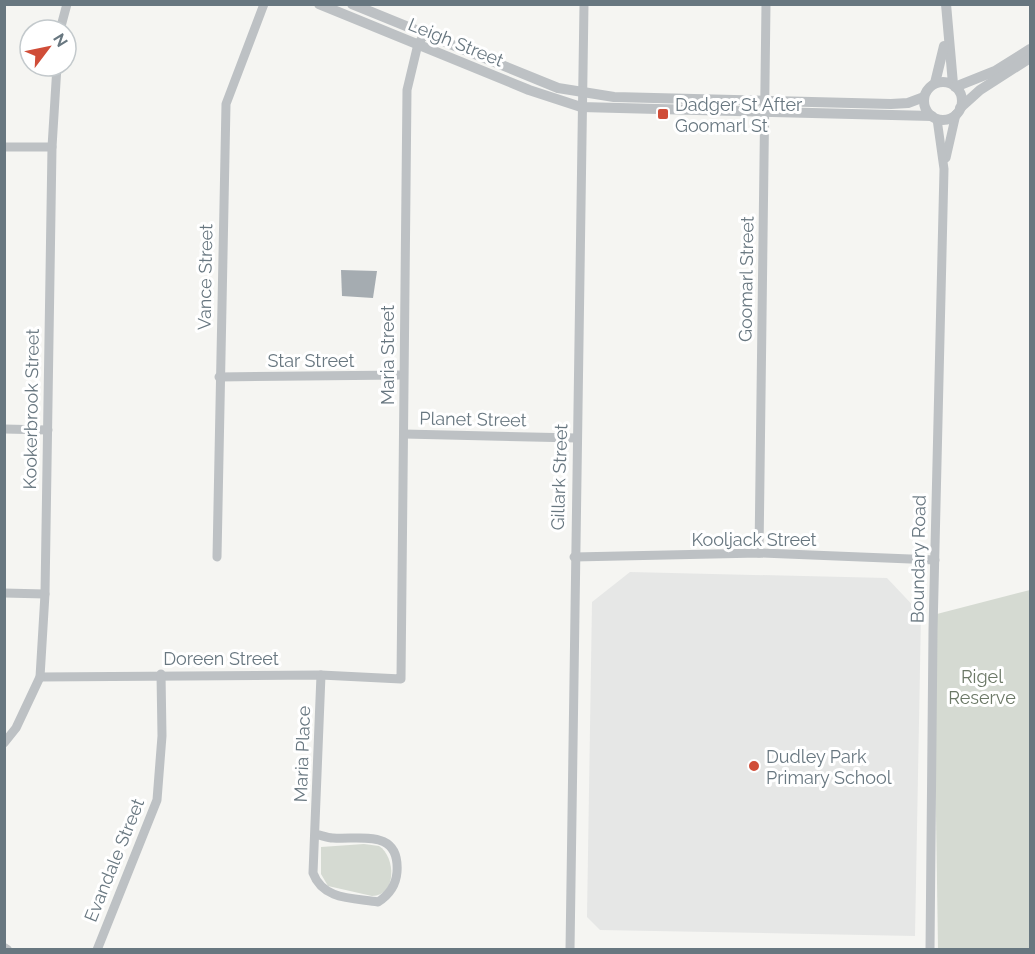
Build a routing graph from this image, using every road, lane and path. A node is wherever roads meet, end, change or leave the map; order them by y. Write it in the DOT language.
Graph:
graph roads {
  1 [pos="264,4"];
  2 [pos="319,4"];
  3 [pos="352,4"];
  4 [pos="584,4"];
  5 [pos="766,4"];
  6 [pos="946,4"];
  7 [pos="947,32"];
  8 [pos="425,34"];
  9 [pos="418,44"];
  10 [pos="1030,49"];
  11 [pos="1030,58"];
  12 [pos="56,78"];
  13 [pos="935,83"];
  14 [pos="954,86"];
  15 [pos="582,94"];
  16 [pos="924,97"];
  17 [pos="581,106"];
  18 [pos="765,107"];
  19 [pos="958,111"];
  20 [pos="934,117"];
  21 [pos="4,147"];
  22 [pos="51,147"];
  23 [pos="944,169"];
  24 [pos="403,375"];
  25 [pos="219,377"];
  26 [pos="4,429"];
  27 [pos="48,430"];
  28 [pos="404,434"];
  29 [pos="577,438"];
  30 [pos="759,553"];
  31 [pos="217,556"];
  32 [pos="574,557"];
  33 [pos="935,560"];
  34 [pos="4,593"];
  35 [pos="45,594"];
  36 [pos="161,674"];
  37 [pos="321,675"];
  38 [pos="40,677"];
  39 [pos="401,679"];
  40 [pos="4,743"];
  41 [pos="315,834"];
  42 [pos="97,950"];
  43 [pos="570,950"];
  44 [pos="930,950"];
  1 -- 25 [label="street, Vance Street"];
  2 -- 9 [label="street, Leigh Street"];
  3 -- 8 [label="street, Leigh Street"];
  4 -- 15 [label="street, Gillark Street"];
  5 -- 18 [label="street, Goomarl Street"];
  6 -- 7 [label="street"];
  7 -- 13 [label="street"];
  7 -- 14 [label="street"];
  8 -- 9 [label="street, Maria Street"];
  8 -- 15 [label="street, Leigh Street"];
  9 -- 17 [label="street, Leigh Street"];
  9 -- 24 [label="street, Maria Street"];
  10 -- 14 [label="street"];
  11 -- 19 [label="street"];
  12 -- 22 [label="street, Kookerbrook Street"];
  13 -- 14 [label="street"];
  13 -- 16 [label="street"];
  14 -- 19 [label="street"];
  15 -- 17 [label="street, Gillark Street"];
  15 -- 18 [label="street, Leigh Street"];
  16 -- 18 [label="street"];
  16 -- 20 [label="street"];
  17 -- 18 [label="street, Leigh Street"];
  17 -- 29 [label="street, Gillark Street"];
  18 -- 20 [label="street"];
  18 -- 30 [label="street, Goomarl Street"];
  19 -- 20 [label="street"];
  19 -- 23 [label="street, Boundary Road"];
  20 -- 23 [label="street, Boundary Road"];
  21 -- 22 [label="street"];
  22 -- 27 [label="street, Kookerbrook Street"];
  23 -- 33 [label="street, Boundary Road"];
  24 -- 25 [label="street, Star Street"];
  24 -- 28 [label="street, Maria Street"];
  25 -- 31 [label="street, Vance Street"];
  26 -- 27 [label="street"];
  27 -- 35 [label="street, Kookerbrook Street"];
  28 -- 29 [label="street, Planet Street"];
  28 -- 39 [label="street, Maria Street"];
  29 -- 32 [label="street, Gillark Street"];
  30 -- 32 [label="street, Kooljack Street"];
  30 -- 33 [label="street, Kooljack Street"];
  32 -- 43 [label="street, Gillark Street"];
  33 -- 44 [label="street, Boundary Road"];
  34 -- 35 [label="street"];
  35 -- 38 [label="street, Kookerbrook Street"];
  36 -- 37 [label="street, Doreen Street"];
  36 -- 38 [label="street, Doreen Street"];
  36 -- 42 [label="street, Evandale Street"];
  37 -- 39 [label="street, Doreen Street"];
  37 -- 41 [label="street, Maria Place"];
  38 -- 40 [label="street, Kookerbrook Street"];
  41 -- 41 [label="street, Maria Place"];
}
